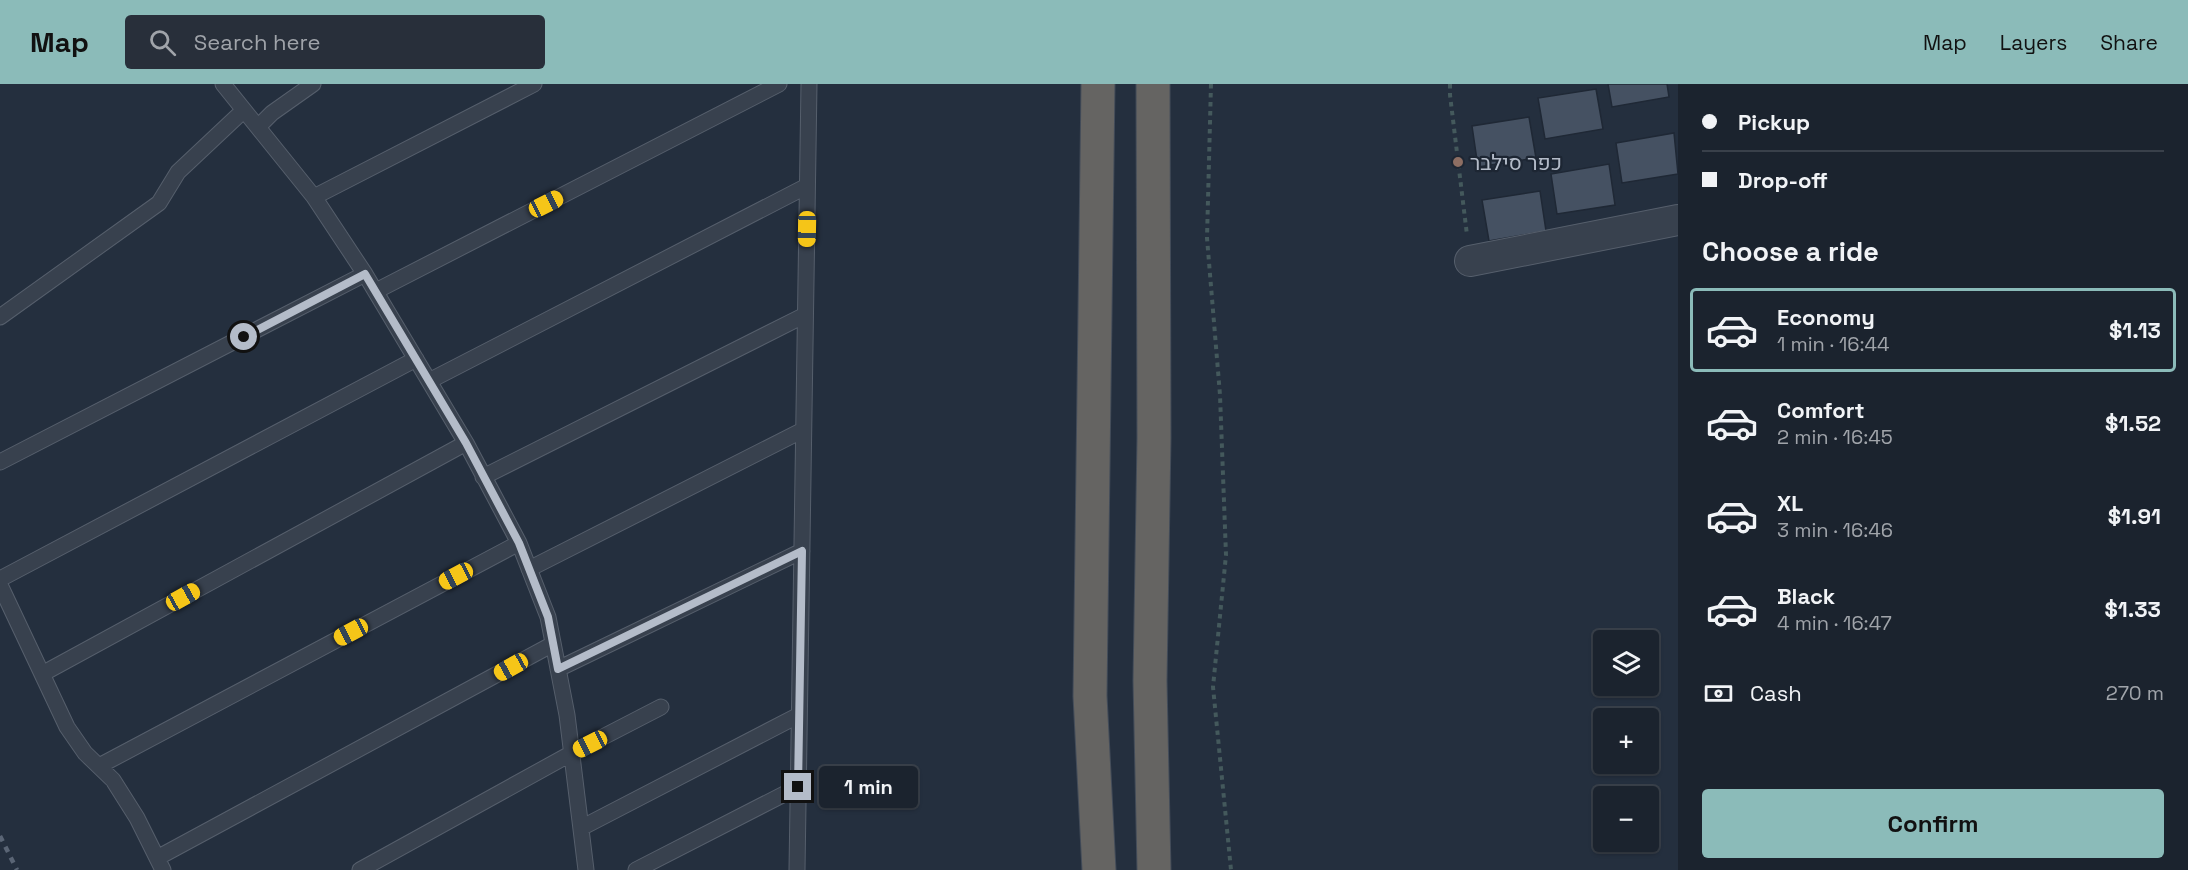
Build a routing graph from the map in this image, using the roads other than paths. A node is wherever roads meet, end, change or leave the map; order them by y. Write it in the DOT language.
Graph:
graph roads {
  1 [pos="223,84"];
  2 [pos="313,84"];
  3 [pos="534,84"];
  4 [pos="779,84"];
  5 [pos="809,84"];
  6 [pos="1098,84"];
  7 [pos="1153,84"];
  8 [pos="244,110"];
  9 [pos="258,127"];
  10 [pos="807,186"];
  11 [pos="314,196"];
  12 [pos="1678,220"];
  13 [pos="1470,261"];
  14 [pos="365,274"];
  15 [pos="376,291"];
  16 [pos="806,315"];
  17 [pos="0,317"];
  18 [pos="416,359"];
  19 [pos="429,381"];
  20 [pos="803,430"];
  21 [pos="466,443"];
  22 [pos="0,462"];
  23 [pos="483,477"];
  24 [pos="519,543"];
  25 [pos="802,551"];
  26 [pos="529,569"];
  27 [pos="0,579"];
  28 [pos="0,585"];
  29 [pos="553,644"];
  30 [pos="558,669"];
  31 [pos="42,674"];
  32 [pos="661,707"];
  33 [pos="799,715"];
  34 [pos="572,753"];
  35 [pos="99,766"];
  36 [pos="798,787"];
  37 [pos="581,828"];
  38 [pos="160,864"];
  39 [pos="360,870"];
  40 [pos="586,870"];
  41 [pos="636,870"];
  42 [pos="797,870"];
  43 [pos="1100,870"];
  44 [pos="1154,870"];
  1 -- 8 [label="lane"];
  2 -- 9 [label="lane"];
  3 -- 11 [label="lane"];
  4 -- 15 [label="lane"];
  5 -- 10 [label="lane"];
  6 -- 43 [label="highway"];
  7 -- 44 [label="highway"];
  8 -- 9 [label="lane"];
  8 -- 17 [label="lane"];
  9 -- 11 [label="lane"];
  10 -- 16 [label="lane"];
  10 -- 19 [label="lane"];
  11 -- 14 [label="lane"];
  12 -- 13 [label="street"];
  14 -- 15 [label="lane"];
  14 -- 22 [label="lane"];
  15 -- 18 [label="lane"];
  16 -- 20 [label="lane"];
  16 -- 23 [label="lane"];
  18 -- 19 [label="lane"];
  18 -- 27 [label="lane"];
  19 -- 21 [label="lane"];
  20 -- 25 [label="lane"];
  20 -- 26 [label="lane"];
  21 -- 23 [label="lane"];
  21 -- 31 [label="lane"];
  23 -- 24 [label="lane"];
  24 -- 26 [label="lane"];
  24 -- 35 [label="lane"];
  25 -- 30 [label="lane"];
  25 -- 33 [label="lane"];
  26 -- 29 [label="lane"];
  28 -- 31 [label="lane"];
  29 -- 30 [label="lane"];
  29 -- 38 [label="lane"];
  30 -- 34 [label="lane"];
  31 -- 35 [label="lane"];
  32 -- 34 [label="lane"];
  33 -- 36 [label="lane"];
  33 -- 37 [label="lane"];
  34 -- 37 [label="lane"];
  34 -- 39 [label="lane"];
  35 -- 38 [label="lane"];
  36 -- 41 [label="lane"];
  36 -- 42 [label="lane"];
  37 -- 40 [label="lane"];
}
